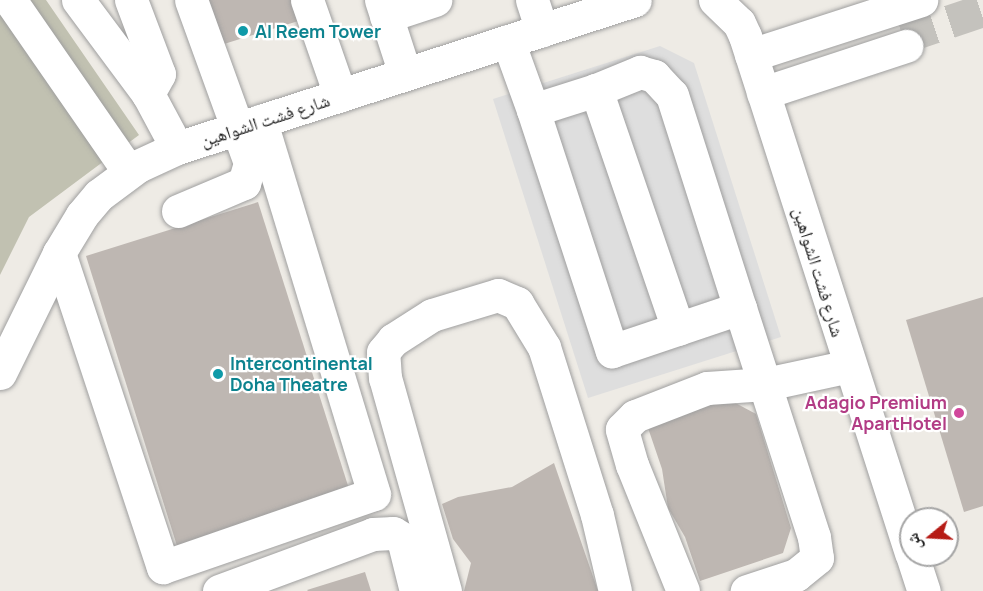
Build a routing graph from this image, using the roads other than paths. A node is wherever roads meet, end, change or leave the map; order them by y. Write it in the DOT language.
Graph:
graph roads {
  1 [pos="10,0"];
  2 [pos="78,0"];
  3 [pos="130,0"];
  4 [pos="191,0"];
  5 [pos="308,0"];
  6 [pos="435,0"];
  7 [pos="635,0"];
  8 [pos="715,0"];
  9 [pos="921,0"];
  10 [pos="590,7"];
  11 [pos="383,8"];
  12 [pos="537,15"];
  13 [pos="508,41"];
  14 [pos="905,41"];
  15 [pos="405,74"];
  16 [pos="758,77"];
  17 [pos="596,90"];
  18 [pos="148,94"];
  19 [pos="340,95"];
  20 [pos="533,110"];
  21 [pos="248,125"];
  22 [pos="177,148"];
  23 [pos="129,172"];
  24 [pos="178,211"];
  25 [pos="59,253"];
  26 [pos="740,308"];
  27 [pos="678,328"];
  28 [pos="849,366"];
  29 [pos="0,373"];
  30 [pos="766,384"];
  31 [pos="899,518"];
  32 [pos="916,567"];
  33 [pos="167,579"];
  34 [pos="219,591"];
  35 [pos="416,591"];
  36 [pos="445,591"];
  37 [pos="615,591"];
  38 [pos="683,591"];
  39 [pos="747,591"];
  40 [pos="924,591"];
  1 -- 23 [label="street"];
  2 -- 18 [label="street"];
  3 -- 18 [label="street"];
  4 -- 21 [label="street"];
  5 -- 19 [label="street"];
  6 -- 11 [label="street"];
  7 -- 10 [label="street, شارع فشت الشواهين"];
  8 -- 16 [label="street, شارع فشت الشواهين"];
  9 -- 16 [label="street"];
  10 -- 12 [label="street, شارع فشت الشواهين"];
  11 -- 15 [label="street"];
  12 -- 13 [label="street, شارع فشت الشواهين"];
  13 -- 15 [label="street, شارع فشت الشواهين"];
  13 -- 20 [label="street"];
  14 -- 16 [label="street"];
  15 -- 19 [label="street, شارع فشت الشواهين"];
  16 -- 28 [label="street, شارع فشت الشواهين"];
  17 -- 20 [label="street"];
  17 -- 26 [label="street"];
  17 -- 27 [label="street"];
  18 -- 22 [label="street"];
  19 -- 21 [label="street, شارع فشت الشواهين"];
  20 -- 27 [label="street"];
  21 -- 22 [label="street, شارع فشت الشواهين"];
  21 -- 24 [label="street"];
  21 -- 33 [label="street"];
  22 -- 23 [label="street, شارع فشت الشواهين"];
  23 -- 25 [label="street, شارع فشت الشواهين"];
  25 -- 29 [label="street, شارع فشت الشواهين"];
  25 -- 33 [label="street"];
  26 -- 27 [label="street"];
  26 -- 30 [label="street"];
  28 -- 30 [label="street"];
  28 -- 31 [label="street, شارع فشت الشواهين"];
  30 -- 38 [label="street"];
  30 -- 39 [label="street"];
  32 -- 40 [label="street, شارع فشت الشواهين"];
  34 -- 35 [label="street"];
  36 -- 37 [label="street"];
}
